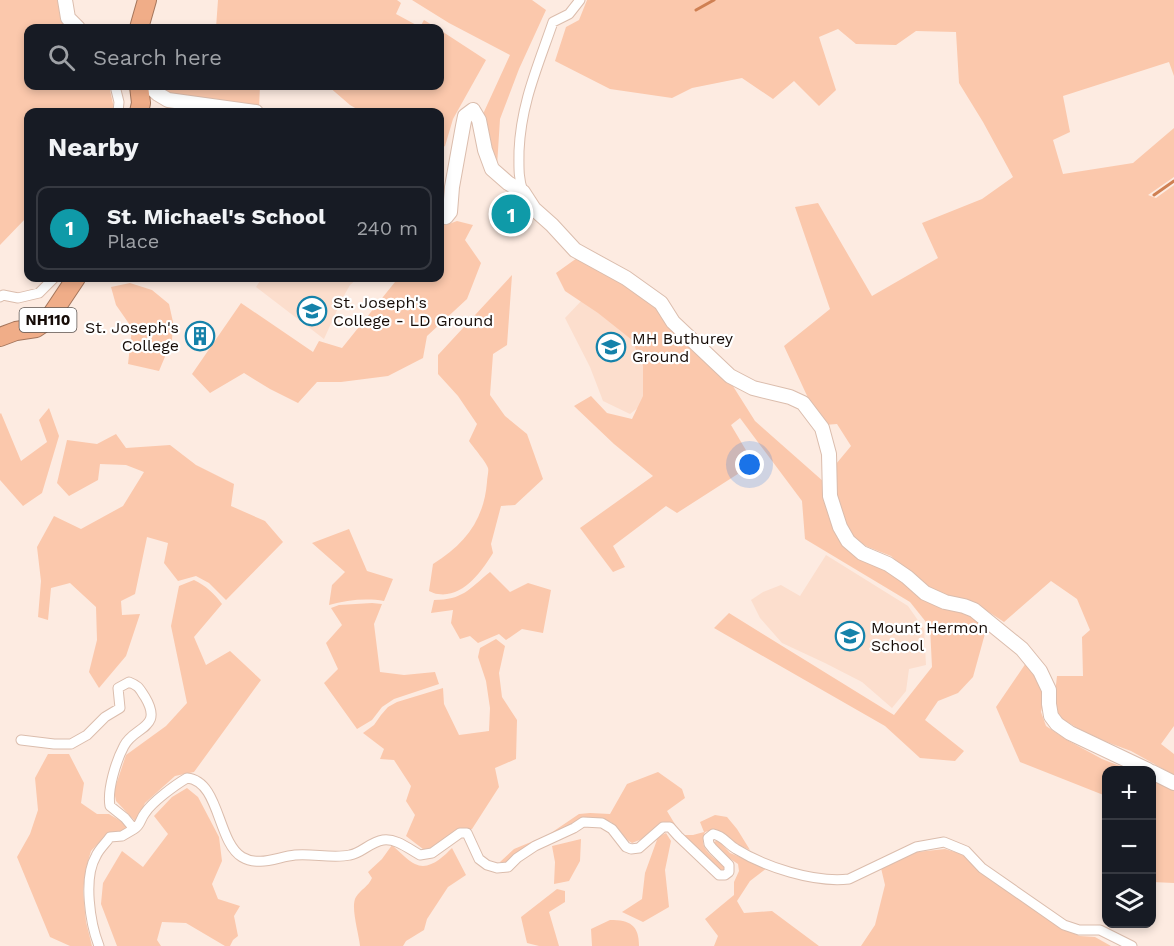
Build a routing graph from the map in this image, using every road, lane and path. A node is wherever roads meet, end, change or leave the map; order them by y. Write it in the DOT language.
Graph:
graph roads {
  1 [pos="65,0"];
  2 [pos="147,0"];
  3 [pos="580,0"];
  4 [pos="74,24"];
  5 [pos="140,24"];
  6 [pos="116,90"];
  7 [pos="140,90"];
  8 [pos="154,90"];
  9 [pos="118,108"];
  10 [pos="140,108"];
  11 [pos="227,108"];
  12 [pos="523,192"];
  13 [pos="444,216"];
  14 [pos="50,282"];
  15 [pos="73,282"];
  16 [pos="0,297"];
  17 [pos="0,337"];
  18 [pos="21,740"];
  19 [pos="1139,766"];
  20 [pos="1156,774"];
  21 [pos="1174,783"];
  22 [pos="134,829"];
  23 [pos="99,946"];
  24 [pos="1132,946"];
  1 -- 4 [label="main road"];
  2 -- 5 [label="highway"];
  3 -- 12 [label="street"];
  6 -- 9 [label="street"];
  7 -- 10 [label="highway"];
  8 -- 11 [label="main road"];
  12 -- 13 [label="main road"];
  12 -- 19 [label="main road"];
  14 -- 16 [label="street"];
  15 -- 17 [label="highway, NH110"];
  18 -- 22 [label="street"];
  20 -- 21 [label="main road"];
  22 -- 23 [label="street"];
  22 -- 24 [label="street"];
}
